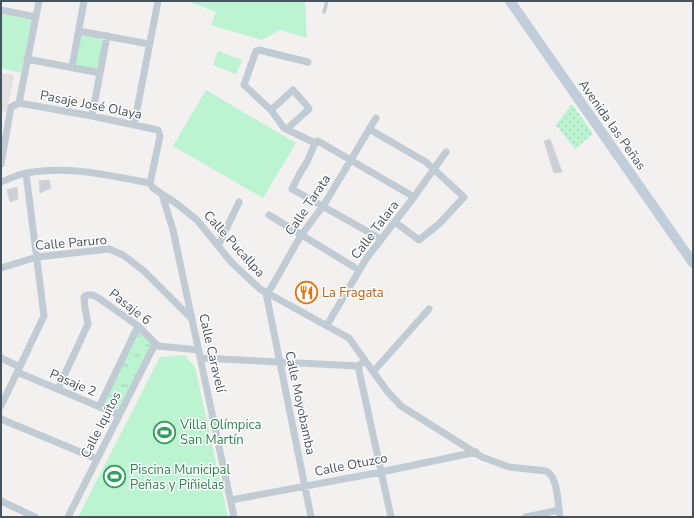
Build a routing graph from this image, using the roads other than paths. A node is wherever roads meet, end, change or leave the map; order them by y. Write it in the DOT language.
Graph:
graph roads {
  1 [pos="39,1"];
  2 [pos="84,1"];
  3 [pos="158,1"];
  4 [pos="327,1"];
  5 [pos="510,1"];
  6 [pos="1,10"];
  7 [pos="324,12"];
  8 [pos="36,17"];
  9 [pos="79,31"];
  10 [pos="107,36"];
  11 [pos="149,44"];
  12 [pos="27,59"];
  13 [pos="308,62"];
  14 [pos="72,67"];
  15 [pos="100,73"];
  16 [pos="19,103"];
  17 [pos="271,110"];
  18 [pos="92,116"];
  19 [pos="376,118"];
  20 [pos="134,125"];
  21 [pos="287,129"];
  22 [pos="369,129"];
  23 [pos="3,132"];
  24 [pos="315,144"];
  25 [pos="446,152"];
  26 [pos="351,161"];
  27 [pos="1,164"];
  28 [pos="434,169"];
  29 [pos="26,173"];
  30 [pos="1,182"];
  31 [pos="150,183"];
  32 [pos="162,194"];
  33 [pos="414,197"];
  34 [pos="239,202"];
  35 [pos="323,207"];
  36 [pos="269,215"];
  37 [pos="395,222"];
  38 [pos="303,236"];
  39 [pos="381,239"];
  40 [pos="218,246"];
  41 [pos="36,257"];
  42 [pos="693,263"];
  43 [pos="354,267"];
  44 [pos="1,268"];
  45 [pos="266,293"];
  46 [pos="429,309"];
  47 [pos="191,318"];
  48 [pos="327,325"];
  49 [pos="138,326"];
  50 [pos="155,344"];
  51 [pos="199,350"];
  52 [pos="1,358"];
  53 [pos="201,358"];
  54 [pos="365,361"];
  55 [pos="279,362"];
  56 [pos="358,366"];
  57 [pos="19,369"];
  58 [pos="373,372"];
  59 [pos="58,389"];
  60 [pos="1,406"];
  61 [pos="98,407"];
  62 [pos="119,415"];
  63 [pos="1,419"];
  64 [pos="476,452"];
  65 [pos="97,459"];
  66 [pos="381,472"];
  67 [pos="305,486"];
  68 [pos="231,500"];
  69 [pos="1,502"];
  70 [pos="560,514"];
  71 [pos="35,517"];
  72 [pos="68,517"];
  73 [pos="234,517"];
  74 [pos="311,517"];
  75 [pos="391,517"];
  76 [pos="526,517"];
  1 -- 8 [label="street"];
  2 -- 9 [label="street"];
  3 -- 11 [label="street"];
  4 -- 7 [label="lane"];
  5 -- 42 [label="street, Avenida las Peñas"];
  6 -- 8 [label="street"];
  8 -- 12 [label="street"];
  9 -- 10 [label="street"];
  9 -- 14 [label="street"];
  10 -- 11 [label="street"];
  10 -- 15 [label="street"];
  11 -- 20 [label="street"];
  12 -- 14 [label="street"];
  12 -- 16 [label="street"];
  13 -- 17 [label="street"];
  14 -- 15 [label="street"];
  15 -- 18 [label="street"];
  16 -- 18 [label="street, Pasaje José Olaya"];
  16 -- 23 [label="street"];
  17 -- 21 [label="street"];
  17 -- 21 [label="street"];
  18 -- 20 [label="street, Pasaje José Olaya"];
  19 -- 22 [label="street, Calle Tarata"];
  20 -- 31 [label="street, Pasaje José Olaya"];
  21 -- 24 [label="street"];
  22 -- 26 [label="street, Calle Tarata"];
  22 -- 28 [label="street"];
  23 -- 27 [label="street"];
  24 -- 26 [label="street"];
  24 -- 35 [label="street"];
  25 -- 28 [label="street, Calle Talara"];
  26 -- 33 [label="street"];
  26 -- 35 [label="street, Calle Tarata"];
  28 -- 33 [label="street, Calle Talara"];
  28 -- 37 [label="street"];
  29 -- 30 [label="street"];
  29 -- 31 [label="street"];
  29 -- 41 [label="street"];
  31 -- 32 [label="street, Calle Pucallpa"];
  32 -- 40 [label="street, Calle Pucallpa"];
  32 -- 47 [label="street, Calle Caravelí"];
  33 -- 37 [label="street, Calle Talara"];
  34 -- 40 [label="street"];
  35 -- 38 [label="street, Calle Tarata"];
  35 -- 39 [label="street"];
  36 -- 38 [label="street"];
  37 -- 39 [label="street, Calle Talara"];
  38 -- 43 [label="street"];
  38 -- 45 [label="street, Calle Tarata"];
  39 -- 48 [label="street, Calle Talara"];
  40 -- 45 [label="street, Calle Pucallpa"];
  41 -- 44 [label="street, Calle Paruro"];
  41 -- 47 [label="street, Calle Paruro"];
  41 -- 57 [label="street"];
  45 -- 48 [label="street, Calle Pucallpa"];
  45 -- 55 [label="street, Calle Moyobamba"];
  46 -- 58 [label="street"];
  47 -- 51 [label="street, Calle Caravelí"];
  48 -- 54 [label="street, Calle Pucallpa"];
  49 -- 50 [label="street, Pasaje 6"];
  49 -- 59 [label="street, Pasaje 6"];
  49 -- 61 [label="street"];
  50 -- 51 [label="street"];
  50 -- 62 [label="street, Calle Iquitos"];
  51 -- 53 [label="street, Calle Caravelí"];
  52 -- 57 [label="street, Pasaje 2"];
  53 -- 55 [label="street"];
  53 -- 68 [label="street, Calle Caravelí"];
  54 -- 56 [label="street"];
  54 -- 58 [label="street, Calle Pucallpa"];
  55 -- 56 [label="street"];
  55 -- 67 [label="street, Calle Moyobamba"];
  56 -- 66 [label="street"];
  57 -- 59 [label="street, Pasaje 2"];
  57 -- 60 [label="street"];
  58 -- 64 [label="street, Calle Pucallpa"];
  59 -- 61 [label="street, Pasaje 2"];
  61 -- 62 [label="street, Pasaje 2"];
  62 -- 65 [label="street, Calle Iquitos"];
  63 -- 65 [label="street"];
  64 -- 66 [label="street, Calle Otuzco"];
  64 -- 70 [label="street, Calle Pucallpa"];
  65 -- 72 [label="street, Calle Iquitos"];
  66 -- 67 [label="street, Calle Otuzco"];
  66 -- 75 [label="street"];
  67 -- 68 [label="street, Calle Otuzco"];
  67 -- 74 [label="street, Calle Moyobamba"];
  68 -- 73 [label="street, Calle Caravelí"];
  69 -- 71 [label="street"];
  70 -- 76 [label="street"];
}
